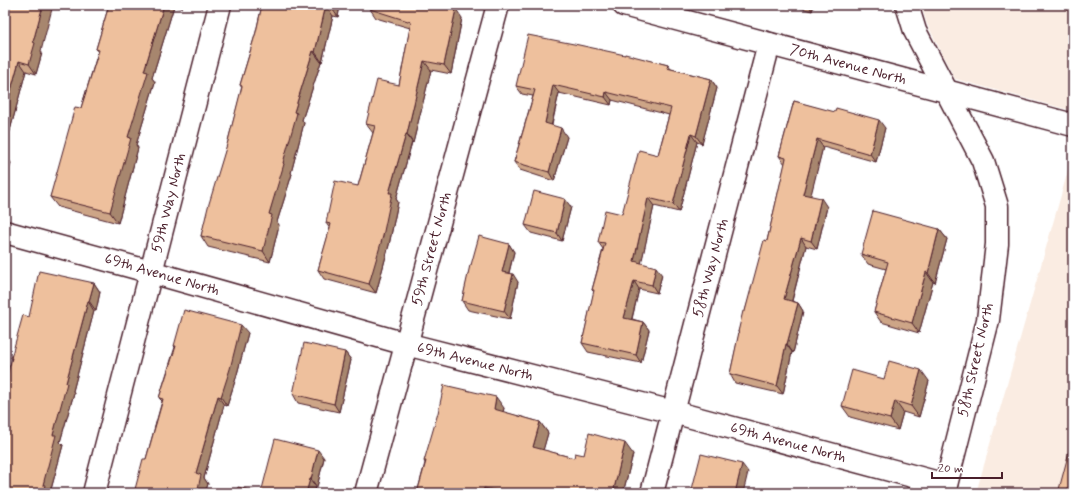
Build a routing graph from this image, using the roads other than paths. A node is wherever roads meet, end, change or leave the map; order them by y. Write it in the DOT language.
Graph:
graph roads {
  1 [pos="220,5"];
  2 [pos="498,5"];
  3 [pos="624,5"];
  4 [pos="907,5"];
  5 [pos="769,44"];
  6 [pos="946,91"];
  7 [pos="1073,125"];
  8 [pos="5,232"];
  9 [pos="151,272"];
  10 [pos="406,344"];
  11 [pos="673,412"];
  12 [pos="945,489"];
  13 [pos="94,493"];
  14 [pos="366,493"];
  15 [pos="652,493"];
  1 -- 9 [label="street, 59th Way North"];
  2 -- 10 [label="street, 59th Street North"];
  3 -- 5 [label="street, 70th Avenue North"];
  4 -- 6 [label="street, 58th Street North"];
  5 -- 6 [label="street, 70th Avenue North"];
  5 -- 11 [label="street, 58th Way North"];
  6 -- 7 [label="street, 70th Avenue North"];
  6 -- 12 [label="street, 58th Street North"];
  8 -- 9 [label="street, 69th Avenue North"];
  9 -- 10 [label="street, 69th Avenue North"];
  9 -- 13 [label="street, 59th Way North"];
  10 -- 11 [label="street, 69th Avenue North"];
  10 -- 14 [label="street, 59th Street North"];
  11 -- 12 [label="street, 69th Avenue North"];
  11 -- 15 [label="street, 58th Way North"];
}
